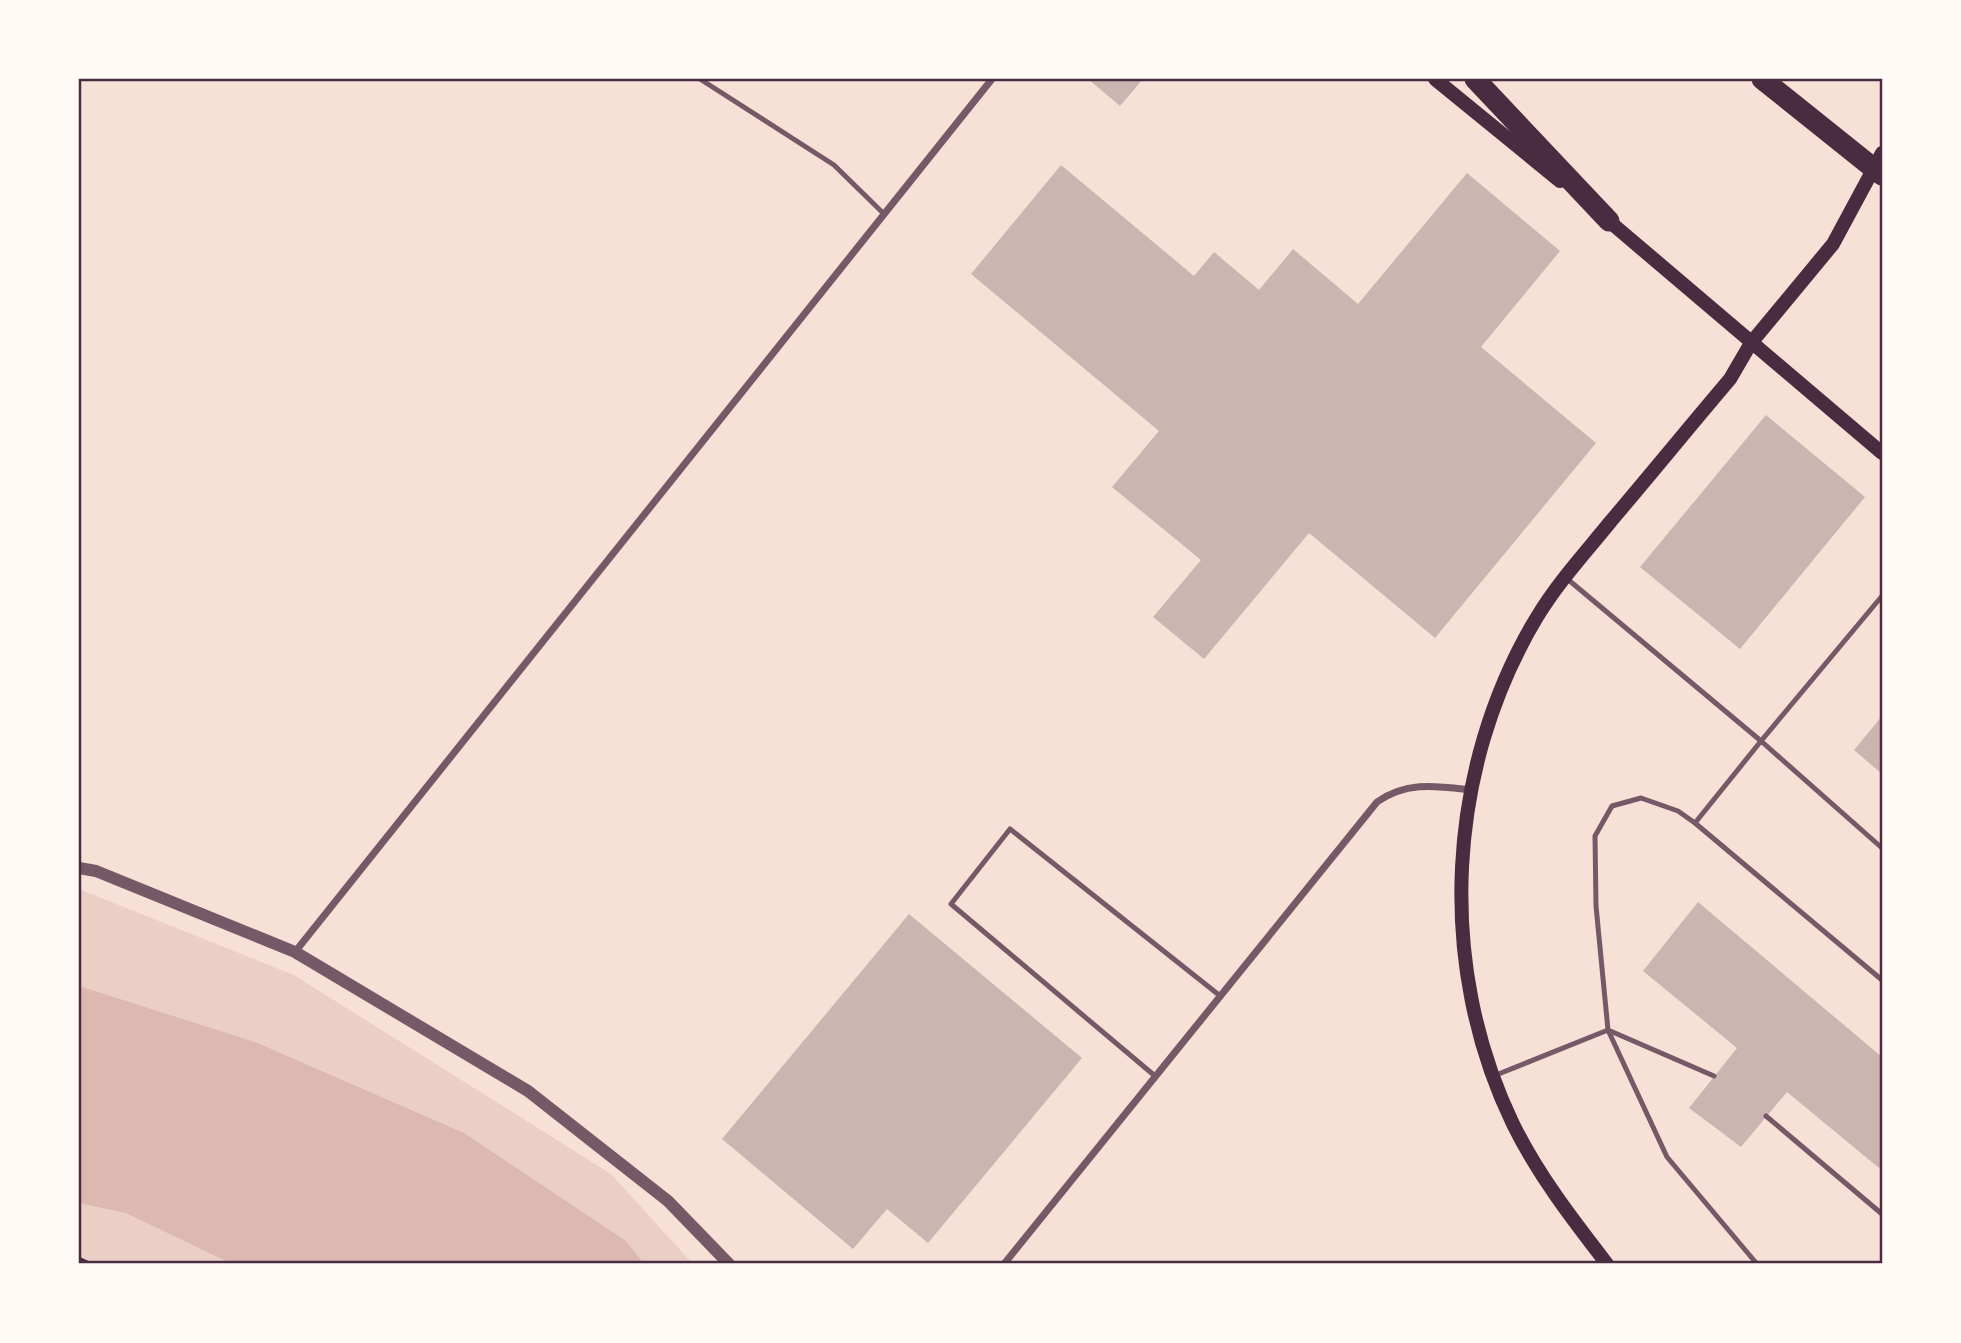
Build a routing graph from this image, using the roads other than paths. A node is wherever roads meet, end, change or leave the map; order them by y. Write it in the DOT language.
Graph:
graph roads {
  1 [pos="700,79"];
  2 [pos="992,79"];
  3 [pos="1435,79"];
  4 [pos="1475,79"];
  5 [pos="1762,79"];
  6 [pos="1882,153"];
  7 [pos="1882,175"];
  8 [pos="883,213"];
  9 [pos="1609,221"];
  10 [pos="1751,343"];
  11 [pos="1882,453"];
  12 [pos="1564,578"];
  13 [pos="1882,596"];
  14 [pos="1761,741"];
  15 [pos="1471,790"];
  16 [pos="1695,823"];
  17 [pos="1882,848"];
  18 [pos="79,868"];
  19 [pos="295,952"];
  20 [pos="1882,980"];
  21 [pos="1219,995"];
  22 [pos="1608,1030"];
  23 [pos="1155,1076"];
  24 [pos="1493,1076"];
  25 [pos="1714,1076"];
  26 [pos="1766,1116"];
  27 [pos="1882,1214"];
  28 [pos="729,1264"];
  29 [pos="1004,1264"];
  30 [pos="1607,1264"];
  31 [pos="1757,1264"];
  1 -- 8 [label="lane"];
  2 -- 8 [label="street"];
  3 -- 9 [label="main road"];
  4 -- 9 [label="highway"];
  5 -- 7 [label="highway"];
  6 -- 10 [label="main road"];
  8 -- 19 [label="street"];
  9 -- 10 [label="main road"];
  10 -- 11 [label="main road"];
  10 -- 12 [label="main road"];
  12 -- 14 [label="lane"];
  12 -- 15 [label="main road"];
  13 -- 14 [label="lane"];
  14 -- 16 [label="lane"];
  14 -- 17 [label="lane"];
  15 -- 21 [label="street"];
  15 -- 24 [label="main road"];
  16 -- 20 [label="lane"];
  16 -- 22 [label="lane"];
  18 -- 19 [label="street"];
  19 -- 28 [label="street"];
  21 -- 23 [label="street"];
  21 -- 23 [label="lane"];
  22 -- 24 [label="lane"];
  22 -- 25 [label="lane"];
  22 -- 31 [label="lane"];
  23 -- 29 [label="street"];
  24 -- 30 [label="main road"];
  26 -- 27 [label="lane"];
}
